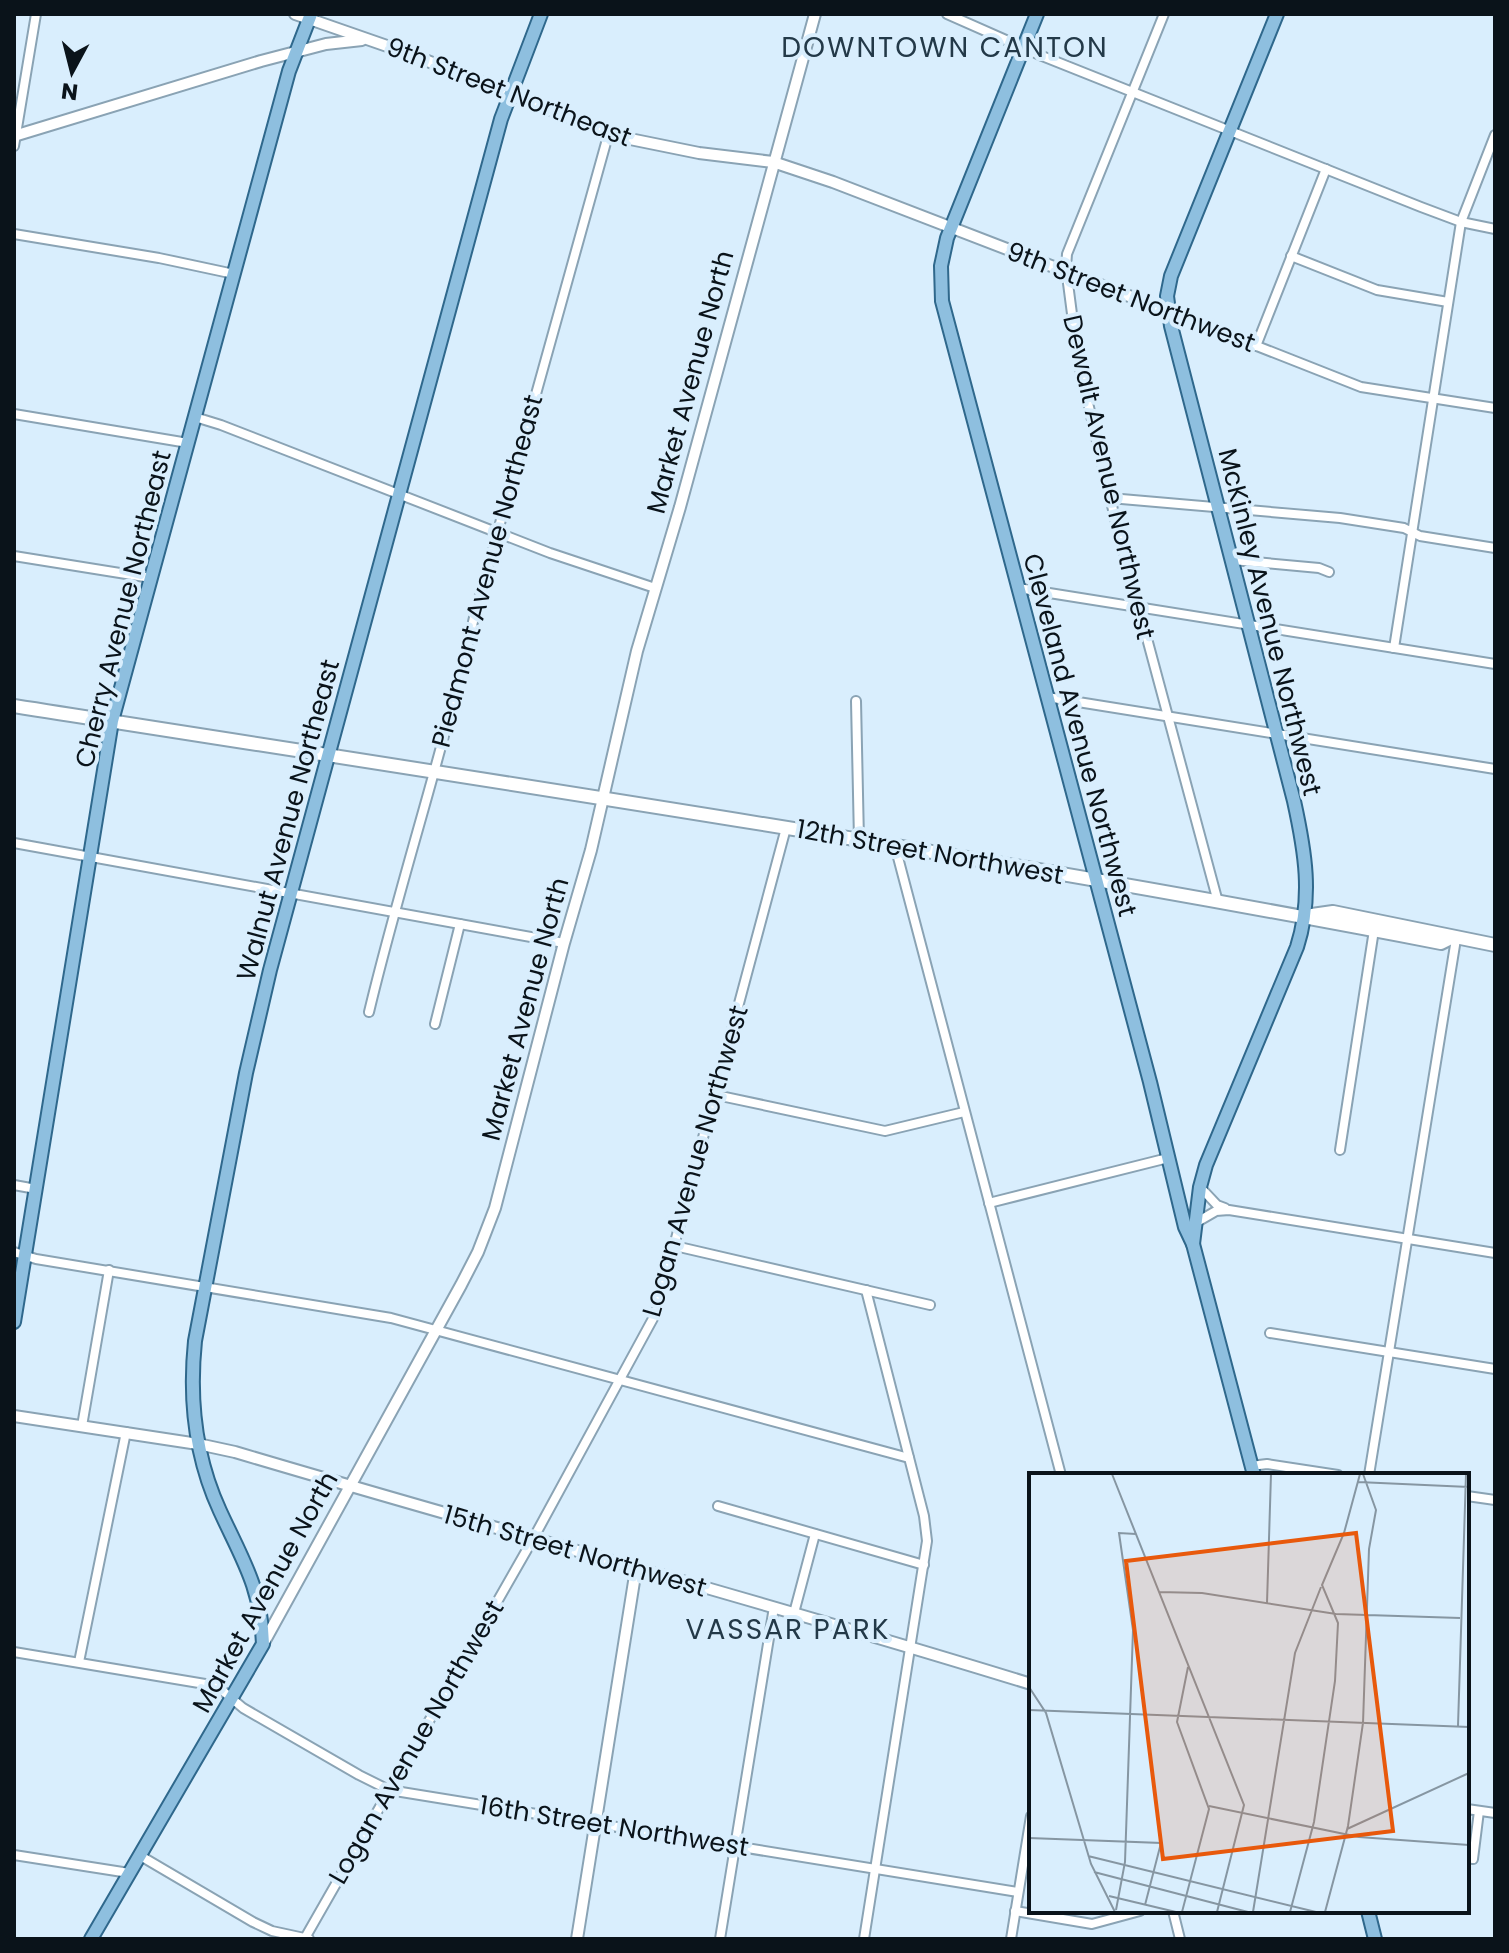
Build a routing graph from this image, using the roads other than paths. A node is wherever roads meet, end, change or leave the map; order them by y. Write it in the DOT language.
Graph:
graph roads {
  1 [pos="36,14"];
  2 [pos="295,14"];
  3 [pos="541,14"];
  4 [pos="815,14"];
  5 [pos="947,14"];
  6 [pos="1037,14"];
  7 [pos="1164,14"];
  8 [pos="1277,14"];
  9 [pos="310,16"];
  10 [pos="369,39"];
  11 [pos="1023,48"];
  12 [pos="297,51"];
  13 [pos="1132,92"];
  14 [pos="509,94"];
  15 [pos="16,121"];
  16 [pos="1230,130"];
  17 [pos="609,132"];
  18 [pos="1495,135"];
  19 [pos="15,139"];
  20 [pos="773,162"];
  21 [pos="1326,169"];
  22 [pos="1461,222"];
  23 [pos="952,226"];
  24 [pos="1495,229"];
  25 [pos="14,234"];
  26 [pos="1291,256"];
  27 [pos="1066,273"];
  28 [pos="234,274"];
  29 [pos="1448,302"];
  30 [pos="1168,311"];
  31 [pos="1256,346"];
  32 [pos="1432,398"];
  33 [pos="1495,408"];
  34 [pos="14,414"];
  35 [pos="195,417"];
  36 [pos="188,443"];
  37 [pos="399,494"];
  38 [pos="1110,498"];
  39 [pos="1218,506"];
  40 [pos="1411,532"];
  41 [pos="498,533"];
  42 [pos="1495,548"];
  43 [pos="14,556"];
  44 [pos="1233,560"];
  45 [pos="1329,572"];
  46 [pos="151,578"];
  47 [pos="655,588"];
  48 [pos="1018,588"];
  49 [pos="1138,607"];
  50 [pos="1249,625"];
  51 [pos="1394,648"];
  52 [pos="1495,664"];
  53 [pos="1047,697"];
  54 [pos="856,701"];
  55 [pos="14,706"];
  56 [pos="1168,717"];
  57 [pos="112,721"];
  58 [pos="1277,734"];
  59 [pos="327,755"];
  60 [pos="1495,769"];
  61 [pos="432,772"];
  62 [pos="603,797"];
  63 [pos="786,828"];
  64 [pos="859,840"];
  65 [pos="14,843"];
  66 [pos="895,846"];
  67 [pos="89,856"];
  68 [pos="1096,880"];
  69 [pos="290,893"];
  70 [pos="1218,902"];
  71 [pos="394,912"];
  72 [pos="1305,915"];
  73 [pos="460,924"];
  74 [pos="1374,930"];
  75 [pos="1453,939"];
  76 [pos="564,943"];
  77 [pos="1495,945"];
  78 [pos="369,1012"];
  79 [pos="435,1024"];
  80 [pos="716,1095"];
  81 [pos="964,1112"];
  82 [pos="1340,1150"];
  83 [pos="1168,1158"];
  84 [pos="14,1185"];
  85 [pos="1200,1187"];
  86 [pos="36,1189"];
  87 [pos="989,1203"];
  88 [pos="1229,1210"];
  89 [pos="1197,1222"];
  90 [pos="1407,1238"];
  91 [pos="1193,1244"];
  92 [pos="675,1246"];
  93 [pos="19,1253"];
  94 [pos="1495,1253"];
  95 [pos="109,1270"];
  96 [pos="205,1286"];
  97 [pos="866,1290"];
  98 [pos="16,1299"];
  99 [pos="930,1305"];
  100 [pos="14,1322"];
  101 [pos="437,1329"];
  102 [pos="1270,1333"];
  103 [pos="1388,1352"];
  104 [pos="1495,1369"];
  105 [pos="620,1380"];
  106 [pos="14,1416"];
  107 [pos="82,1426"];
  108 [pos="126,1432"];
  109 [pos="198,1444"];
  110 [pos="909,1458"];
  111 [pos="1252,1470"];
  112 [pos="1060,1473"];
  113 [pos="1325,1473"];
  114 [pos="1369,1473"];
  115 [pos="350,1486"];
  116 [pos="1469,1496"];
  117 [pos="1495,1500"];
  118 [pos="718,1506"];
  119 [pos="815,1534"];
  120 [pos="533,1539"];
  121 [pos="924,1565"];
  122 [pos="636,1569"];
  123 [pos="774,1607"];
  124 [pos="794,1613"];
  125 [pos="263,1644"];
  126 [pos="910,1646"];
  127 [pos="14,1652"];
  128 [pos="79,1662"];
  129 [pos="1029,1683"];
  130 [pos="232,1699"];
  131 [pos="389,1790"];
  132 [pos="1469,1809"];
  133 [pos="1479,1811"];
  134 [pos="1495,1813"];
  135 [pos="595,1823"];
  136 [pos="1029,1828"];
  137 [pos="735,1845"];
  138 [pos="14,1855"];
  139 [pos="139,1855"];
  140 [pos="1469,1858"];
  141 [pos="875,1868"];
  142 [pos="129,1873"];
  143 [pos="1018,1892"];
  144 [pos="1015,1911"];
  145 [pos="1133,1913"];
  146 [pos="1174,1913"];
  147 [pos="1368,1913"];
  148 [pos="91,1939"];
  149 [pos="307,1939"];
  150 [pos="577,1939"];
  151 [pos="720,1939"];
  152 [pos="864,1939"];
  153 [pos="1011,1939"];
  154 [pos="1180,1939"];
  155 [pos="1375,1939"];
  1 -- 15 [label="street"];
  2 -- 9 [label="street, 9th Street Northeast"];
  3 -- 14 [label="main road, Walnut Avenue Northeast"];
  4 -- 20 [label="street, Market Avenue North"];
  5 -- 11 [label="street"];
  6 -- 11 [label="main road, Cleveland Avenue Northwest"];
  7 -- 13 [label="street, Dewalt Avenue Northwest"];
  8 -- 16 [label="main road, McKinley Avenue Northwest"];
  9 -- 10 [label="street, 9th Street Northeast"];
  9 -- 12 [label="main road, Cherry Avenue Northeast"];
  10 -- 12 [label="street"];
  10 -- 14 [label="street, 9th Street Northeast"];
  11 -- 13 [label="street"];
  11 -- 23 [label="main road, Cleveland Avenue Northwest"];
  12 -- 19 [label="street"];
  12 -- 28 [label="main road, Cherry Avenue Northeast"];
  13 -- 16 [label="street"];
  13 -- 27 [label="street, Dewalt Avenue Northwest"];
  14 -- 17 [label="street, 9th Street Northeast"];
  14 -- 37 [label="main road, Walnut Avenue Northeast"];
  15 -- 19 [label="street"];
  16 -- 21 [label="street"];
  16 -- 30 [label="main road, McKinley Avenue Northwest"];
  17 -- 20 [label="street, 9th Street Northeast"];
  17 -- 41 [label="street, Piedmont Avenue Northeast"];
  18 -- 22 [label="street"];
  20 -- 23 [label="street, 9th Street Northwest"];
  20 -- 47 [label="street, Market Avenue North"];
  21 -- 22 [label="street"];
  21 -- 26 [label="street"];
  22 -- 24 [label="street"];
  22 -- 29 [label="street"];
  23 -- 27 [label="street, 9th Street Northwest"];
  23 -- 48 [label="main road, Cleveland Avenue Northwest"];
  25 -- 28 [label="street"];
  26 -- 29 [label="street"];
  26 -- 31 [label="street"];
  27 -- 30 [label="street, 9th Street Northwest"];
  27 -- 38 [label="street, Dewalt Avenue Northwest"];
  28 -- 35 [label="main road, Cherry Avenue Northeast"];
  29 -- 32 [label="street"];
  30 -- 31 [label="street, 9th Street Northwest"];
  30 -- 39 [label="main road, McKinley Avenue Northwest"];
  31 -- 32 [label="street, 9th Street Northwest"];
  32 -- 33 [label="street, 9th Street Northwest"];
  32 -- 40 [label="street"];
  34 -- 36 [label="street"];
  35 -- 36 [label="main road, Cherry Avenue Northeast"];
  35 -- 37 [label="street"];
  36 -- 46 [label="main road, Cherry Avenue Northeast"];
  37 -- 41 [label="street"];
  37 -- 59 [label="main road, Walnut Avenue Northeast"];
  38 -- 39 [label="street"];
  38 -- 49 [label="street, Dewalt Avenue Northwest"];
  39 -- 40 [label="street"];
  39 -- 44 [label="main road, McKinley Avenue Northwest"];
  40 -- 42 [label="street"];
  40 -- 51 [label="street"];
  41 -- 47 [label="street"];
  41 -- 61 [label="street, Piedmont Avenue Northeast"];
  43 -- 46 [label="street"];
  44 -- 45 [label="street"];
  44 -- 50 [label="main road, McKinley Avenue Northwest"];
  46 -- 57 [label="main road, Cherry Avenue Northeast"];
  47 -- 62 [label="street, Market Avenue North"];
  48 -- 49 [label="street"];
  48 -- 53 [label="main road, Cleveland Avenue Northwest"];
  49 -- 50 [label="street"];
  49 -- 56 [label="street, Dewalt Avenue Northwest"];
  50 -- 51 [label="street"];
  50 -- 58 [label="main road, McKinley Avenue Northwest"];
  51 -- 52 [label="street"];
  53 -- 56 [label="street"];
  53 -- 68 [label="main road, Cleveland Avenue Northwest"];
  54 -- 64 [label="street"];
  55 -- 57 [label="main road, 12th Street Northwest"];
  56 -- 58 [label="street"];
  56 -- 70 [label="street, Dewalt Avenue Northwest"];
  57 -- 59 [label="main road, 12th Street Northwest"];
  57 -- 67 [label="main road, Cherry Avenue Northeast"];
  58 -- 60 [label="street"];
  58 -- 72 [label="main road, McKinley Avenue Northwest"];
  59 -- 61 [label="main road, 12th Street Northwest"];
  59 -- 69 [label="main road, Walnut Avenue Northeast"];
  61 -- 62 [label="main road, 12th Street Northwest"];
  61 -- 71 [label="street, Piedmont Avenue Northeast"];
  62 -- 63 [label="main road, 12th Street Northwest"];
  62 -- 76 [label="street, Market Avenue North"];
  63 -- 64 [label="main road, 12th Street Northwest"];
  63 -- 80 [label="street, Logan Avenue Northwest"];
  64 -- 66 [label="main road, 12th Street Northwest"];
  65 -- 67 [label="street"];
  66 -- 68 [label="main road, 12th Street Northwest"];
  66 -- 81 [label="street"];
  67 -- 69 [label="street"];
  67 -- 86 [label="main road, Cherry Avenue Northeast"];
  68 -- 70 [label="main road, 12th Street Northwest"];
  68 -- 83 [label="main road, Cleveland Avenue Northwest"];
  69 -- 71 [label="street"];
  69 -- 96 [label="main road, Walnut Avenue Northeast"];
  70 -- 72 [label="main road, 12th Street Northwest"];
  71 -- 73 [label="street"];
  71 -- 78 [label="street, Piedmont Avenue Northeast"];
  72 -- 74 [label="main road, 12th Street Northwest"];
  72 -- 75 [label="main road, 12th Street Northwest"];
  72 -- 85 [label="main road, McKinley Avenue Northwest"];
  73 -- 76 [label="street"];
  73 -- 79 [label="street"];
  74 -- 75 [label="main road, 12th Street Northwest"];
  74 -- 82 [label="street"];
  75 -- 77 [label="main road, 12th Street Northwest"];
  75 -- 90 [label="street"];
  76 -- 101 [label="street, Market Avenue North"];
  80 -- 81 [label="street"];
  80 -- 92 [label="street, Logan Avenue Northwest"];
  81 -- 87 [label="street"];
  83 -- 87 [label="street"];
  83 -- 91 [label="main road, Cleveland Avenue Northwest"];
  84 -- 86 [label="street"];
  85 -- 88 [label="street"];
  85 -- 89 [label="main road, McKinley Avenue Northwest"];
  86 -- 93 [label="main road, Cherry Avenue Northeast"];
  87 -- 112 [label="street"];
  88 -- 89 [label="street"];
  88 -- 90 [label="street"];
  89 -- 91 [label="main road, McKinley Avenue Northwest"];
  90 -- 94 [label="street"];
  90 -- 103 [label="street"];
  91 -- 111 [label="main road, Cleveland Avenue Northwest"];
  92 -- 97 [label="street"];
  92 -- 105 [label="street, Logan Avenue Northwest"];
  93 -- 95 [label="street"];
  93 -- 98 [label="main road, Cherry Avenue Northeast"];
  95 -- 96 [label="street"];
  95 -- 107 [label="street"];
  96 -- 101 [label="street"];
  96 -- 109 [label="main road, Walnut Avenue Northeast"];
  97 -- 99 [label="street"];
  97 -- 110 [label="street"];
  98 -- 100 [label="main road, Cherry Avenue Northeast"];
  101 -- 105 [label="street"];
  101 -- 115 [label="street, Market Avenue North"];
  102 -- 103 [label="street"];
  103 -- 104 [label="street"];
  103 -- 114 [label="street"];
  105 -- 110 [label="street"];
  105 -- 120 [label="street, Logan Avenue Northwest"];
  106 -- 107 [label="street, 15th Street Northwest"];
  107 -- 108 [label="street, 15th Street Northwest"];
  108 -- 109 [label="street, 15th Street Northwest"];
  108 -- 128 [label="street"];
  109 -- 115 [label="street, 15th Street Northwest"];
  109 -- 125 [label="main road, Walnut Avenue Northeast"];
  110 -- 121 [label="street"];
  111 -- 113 [label="street"];
  115 -- 120 [label="street, 15th Street Northwest"];
  115 -- 125 [label="street, Market Avenue North"];
  116 -- 117 [label="street"];
  118 -- 119 [label="street"];
  119 -- 121 [label="street"];
  119 -- 124 [label="street"];
  120 -- 122 [label="street, 15th Street Northwest"];
  120 -- 131 [label="street, Logan Avenue Northwest"];
  121 -- 126 [label="street"];
  122 -- 123 [label="street, 15th Street Northwest"];
  122 -- 135 [label="street"];
  123 -- 124 [label="street, 15th Street Northwest"];
  123 -- 137 [label="street"];
  124 -- 126 [label="street, 15th Street Northwest"];
  125 -- 130 [label="main road, Market Avenue North"];
  126 -- 129 [label="street, 15th Street Northwest"];
  126 -- 141 [label="street"];
  127 -- 128 [label="street, 16th Street Northwest"];
  128 -- 130 [label="street, 16th Street Northwest"];
  130 -- 131 [label="street, 16th Street Northwest"];
  130 -- 139 [label="main road, Market Avenue North"];
  131 -- 135 [label="street, 16th Street Northwest"];
  131 -- 149 [label="street, Logan Avenue Northwest"];
  132 -- 133 [label="street"];
  133 -- 134 [label="street"];
  133 -- 140 [label="street"];
  135 -- 137 [label="street, 16th Street Northwest"];
  135 -- 150 [label="street"];
  136 -- 143 [label="street"];
  137 -- 141 [label="street, 16th Street Northwest"];
  137 -- 151 [label="street"];
  138 -- 142 [label="street"];
  139 -- 142 [label="main road, Market Avenue North"];
  139 -- 149 [label="street"];
  141 -- 143 [label="street, 16th Street Northwest"];
  141 -- 152 [label="street"];
  142 -- 148 [label="main road, Market Avenue North"];
  143 -- 144 [label="street"];
  144 -- 145 [label="street"];
  144 -- 153 [label="street"];
  146 -- 154 [label="street"];
  147 -- 155 [label="main road"];
}
